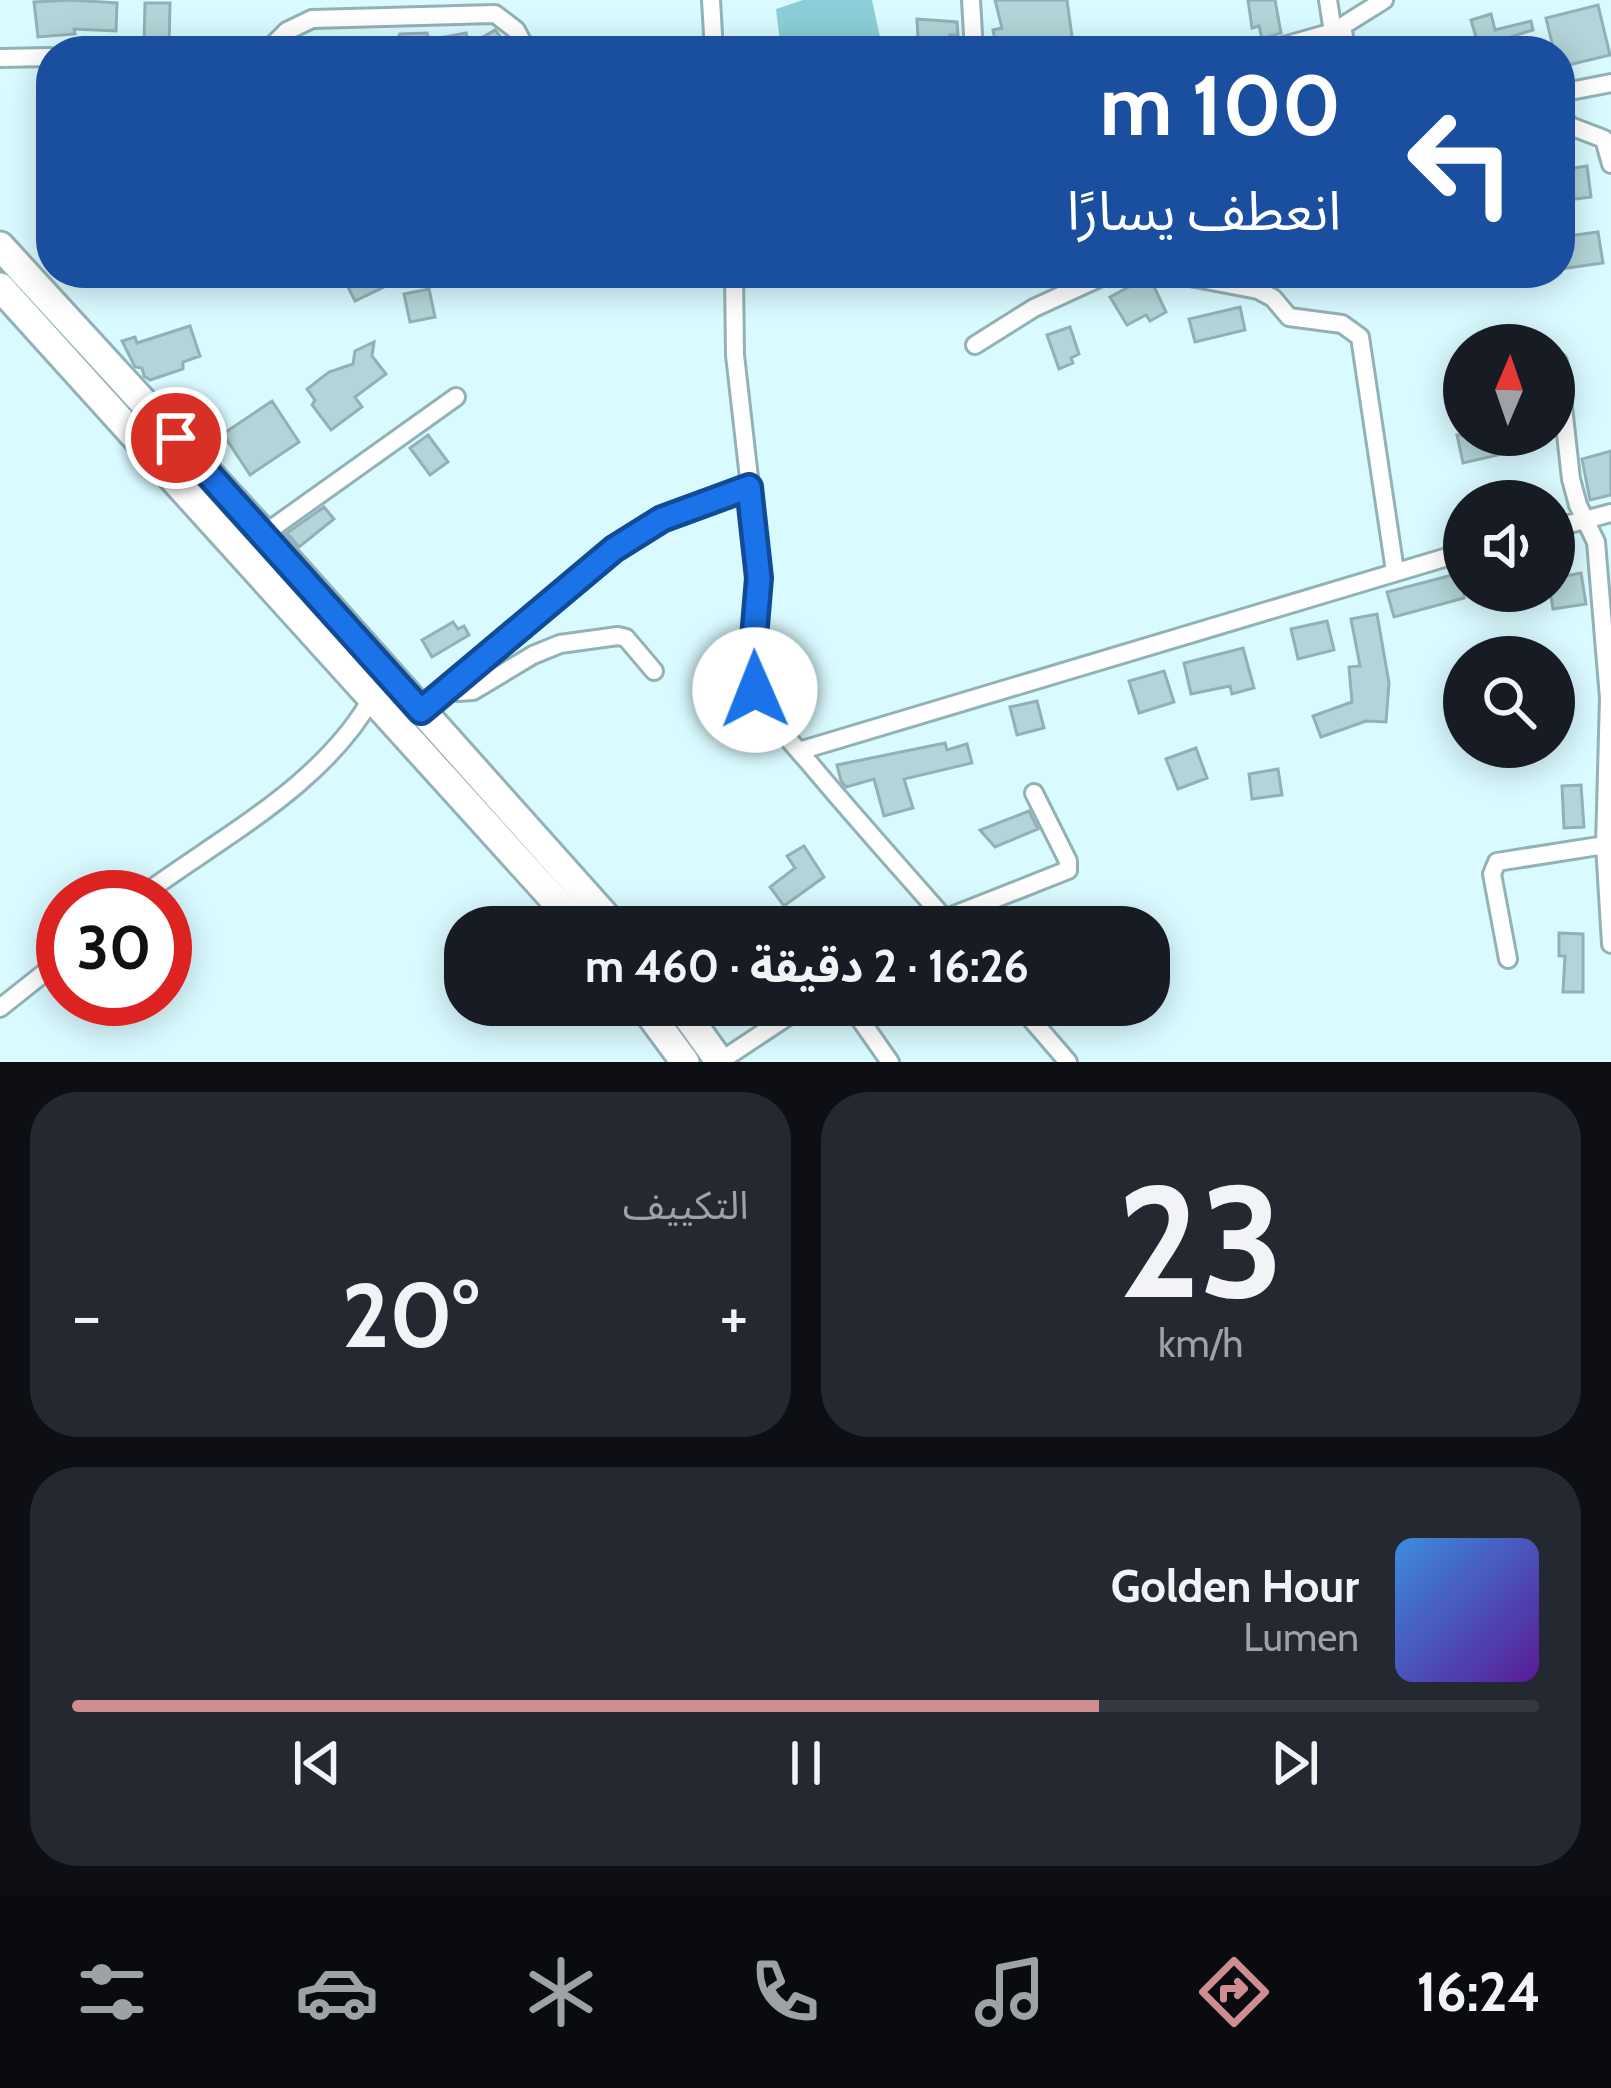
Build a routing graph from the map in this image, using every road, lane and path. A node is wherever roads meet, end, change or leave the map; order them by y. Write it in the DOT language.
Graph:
graph roads {
  1 [pos="711,0"];
  2 [pos="971,0"];
  3 [pos="1328,0"];
  4 [pos="1384,0"];
  5 [pos="1338,30"];
  6 [pos="282,36"];
  7 [pos="520,36"];
  8 [pos="713,36"];
  9 [pos="973,36"];
  10 [pos="1318,36"];
  11 [pos="1341,36"];
  12 [pos="36,57"];
  13 [pos="0,58"];
  14 [pos="1611,82"];
  15 [pos="1575,90"];
  16 [pos="1575,128"];
  17 [pos="1611,164"];
  18 [pos="0,246"];
  19 [pos="36,285"];
  20 [pos="0,287"];
  21 [pos="38,288"];
  22 [pos="734,288"];
  23 [pos="1077,288"];
  24 [pos="1248,288"];
  25 [pos="975,345"];
  26 [pos="456,397"];
  27 [pos="1568,456"];
  28 [pos="749,487"];
  29 [pos="1611,513"];
  30 [pos="1585,520"];
  31 [pos="1575,523"];
  32 [pos="264,534"];
  33 [pos="1443,558"];
  34 [pos="1395,571"];
  35 [pos="654,671"];
  36 [pos="448,685"];
  37 [pos="373,696"];
  38 [pos="421,711"];
  39 [pos="799,752"];
  40 [pos="1034,793"];
  41 [pos="1605,845"];
  42 [pos="177,870"];
  43 [pos="560,906"];
  44 [pos="596,906"];
  45 [pos="933,906"];
  46 [pos="986,906"];
  47 [pos="1611,944"];
  48 [pos="1508,959"];
  49 [pos="36,979"];
  50 [pos="0,1008"];
  51 [pos="659,1026"];
  52 [pos="694,1026"];
  53 [pos="773,1026"];
  54 [pos="865,1026"];
  55 [pos="1037,1026"];
  56 [pos="686,1062"];
  57 [pos="719,1062"];
  58 [pos="890,1062"];
  59 [pos="1068,1062"];
  1 -- 8 [label="street"];
  2 -- 9 [label="street"];
  3 -- 5 [label="street"];
  4 -- 5 [label="street"];
  5 -- 10 [label="street"];
  5 -- 11 [label="street"];
  6 -- 7 [label="street"];
  12 -- 13 [label="street"];
  14 -- 15 [label="street"];
  16 -- 17 [label="street"];
  18 -- 19 [label="main road"];
  20 -- 37 [label="main road"];
  21 -- 32 [label="main road"];
  22 -- 28 [label="street"];
  23 -- 25 [label="street"];
  24 -- 34 [label="street"];
  26 -- 32 [label="street"];
  27 -- 30 [label="street"];
  28 -- 36 [label="street"];
  28 -- 39 [label="street"];
  29 -- 30 [label="street"];
  30 -- 31 [label="street"];
  30 -- 41 [label="street"];
  32 -- 38 [label="main road"];
  33 -- 34 [label="street"];
  34 -- 39 [label="street"];
  35 -- 36 [label="street"];
  36 -- 38 [label="street"];
  37 -- 42 [label="street"];
  37 -- 43 [label="main road"];
  38 -- 44 [label="main road"];
  39 -- 45 [label="street"];
  40 -- 46 [label="street"];
  41 -- 47 [label="street"];
  41 -- 48 [label="street"];
  49 -- 50 [label="street"];
  51 -- 56 [label="main road"];
  52 -- 57 [label="main road"];
  53 -- 57 [label="street"];
  54 -- 58 [label="street"];
  55 -- 59 [label="street"];
}
